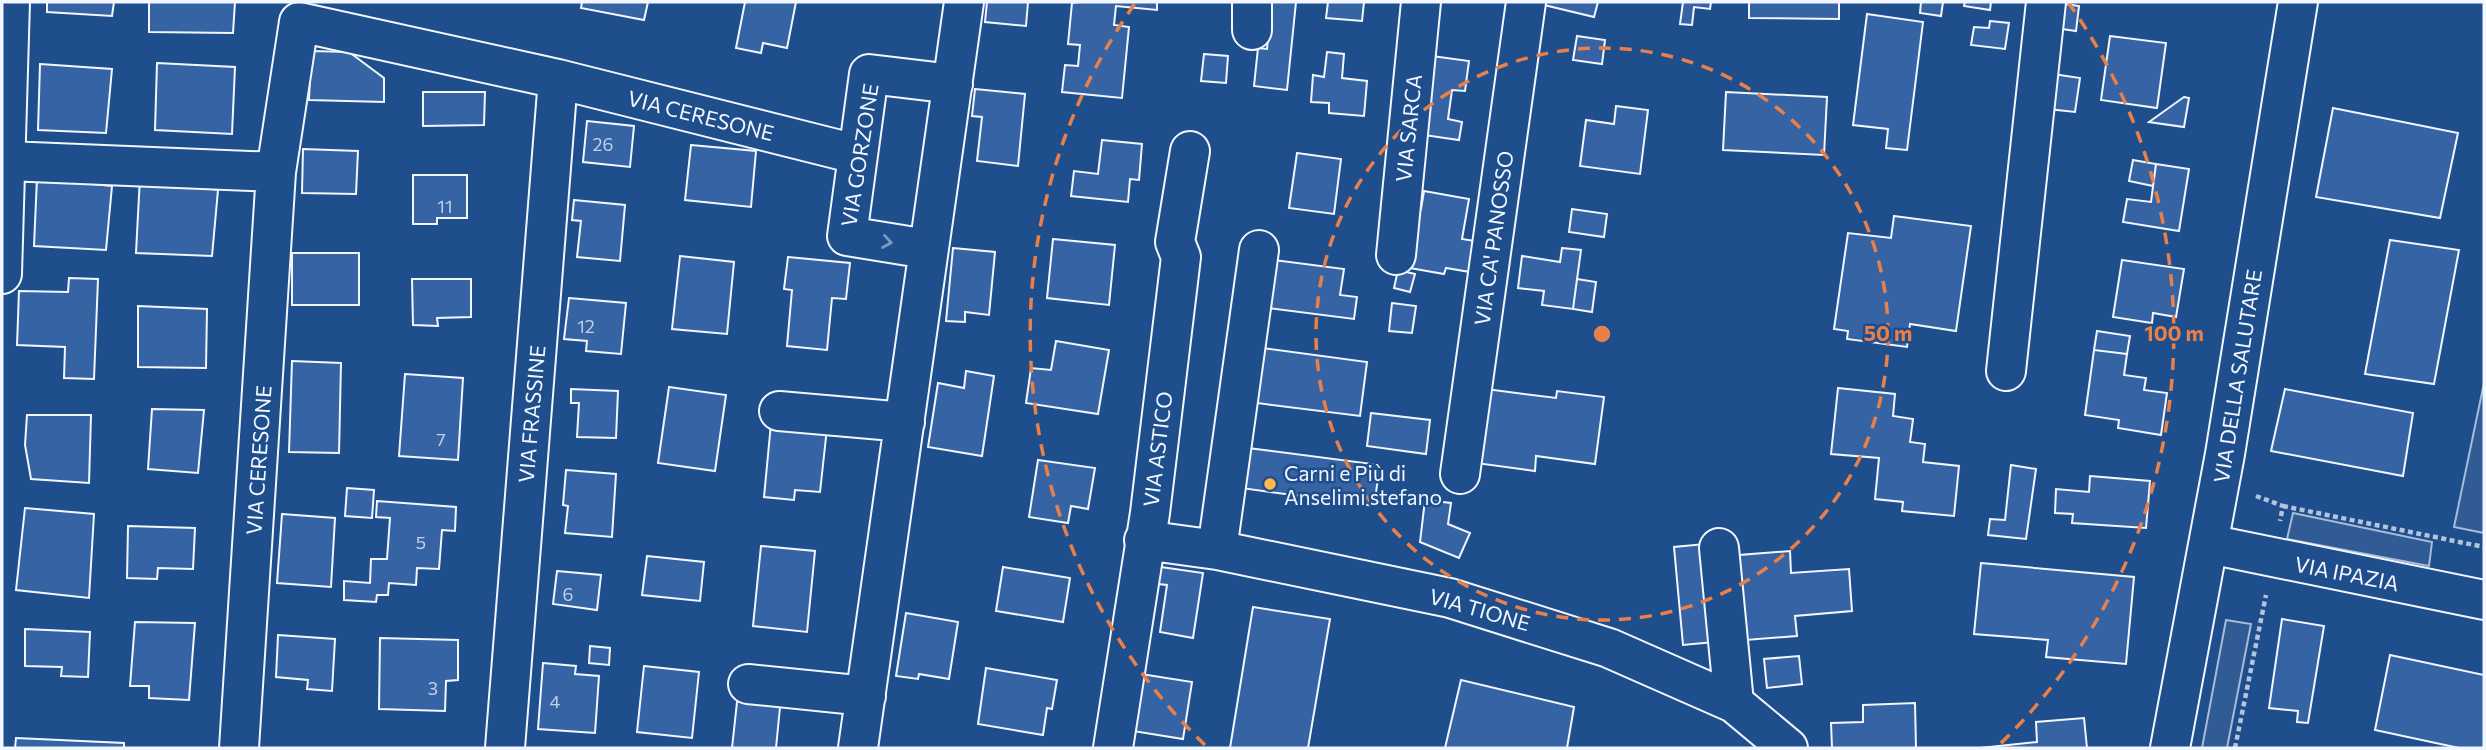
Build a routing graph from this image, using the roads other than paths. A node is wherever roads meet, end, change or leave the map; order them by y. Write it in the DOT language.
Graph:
graph roads {
  1 [pos="10,2"];
  2 [pos="964,2"];
  3 [pos="1421,2"];
  4 [pos="1526,2"];
  5 [pos="2046,2"];
  6 [pos="2298,2"];
  7 [pos="298,12"];
  8 [pos="558,79"];
  9 [pos="953,84"];
  10 [pos="1189,151"];
  11 [pos="856,155"];
  12 [pos="7,161"];
  13 [pos="275,172"];
  14 [pos="928,249"];
  15 [pos="1259,250"];
  16 [pos="1396,255"];
  17 [pos="2,274"];
  18 [pos="2006,371"];
  19 [pos="779,411"];
  20 [pos="905,422"];
  21 [pos="1460,474"];
  22 [pos="1144,540"];
  23 [pos="2209,544"];
  24 [pos="1719,548"];
  25 [pos="1217,550"];
  26 [pos="2484,600"];
  27 [pos="748,684"];
  28 [pos="866,696"];
  29 [pos="1734,703"];
  30 [pos="239,748"];
  31 [pos="505,748"];
  32 [pos="858,748"];
  33 [pos="1113,748"];
  34 [pos="1788,748"];
  35 [pos="2170,748"];
  1 -- 12 [label="street"];
  2 -- 9 [label="street"];
  3 -- 16 [label="street, VIA SARCA"];
  4 -- 21 [label="street, VIA CA' PANOSSO"];
  5 -- 18 [label="street"];
  6 -- 23 [label="street, VIA DELLA SALUTARE"];
  7 -- 8 [label="street, VIA CERESONE"];
  7 -- 13 [label="street, VIA CERESONE"];
  8 -- 11 [label="street, VIA CERESONE"];
  8 -- 31 [label="street, VIA FRASSINE"];
  9 -- 11 [label="street, VIA GORZONE"];
  9 -- 14 [label="street"];
  10 -- 22 [label="street, VIA ASTICO"];
  11 -- 14 [label="street, VIA GORZONE, one-way"];
  12 -- 13 [label="street"];
  12 -- 17 [label="street"];
  13 -- 30 [label="street, VIA CERESONE"];
  14 -- 20 [label="street"];
  15 -- 25 [label="street"];
  19 -- 20 [label="street"];
  20 -- 28 [label="street"];
  22 -- 25 [label="street, VIA TIONE"];
  22 -- 33 [label="street, VIA ASTICO"];
  23 -- 26 [label="street, VIA IPAZIA"];
  23 -- 35 [label="street, VIA DELLA SALUTARE"];
  24 -- 29 [label="street"];
  25 -- 29 [label="street, VIA TIONE"];
  27 -- 28 [label="street"];
  28 -- 32 [label="street"];
  29 -- 34 [label="street, VIA TIONE"];
}
